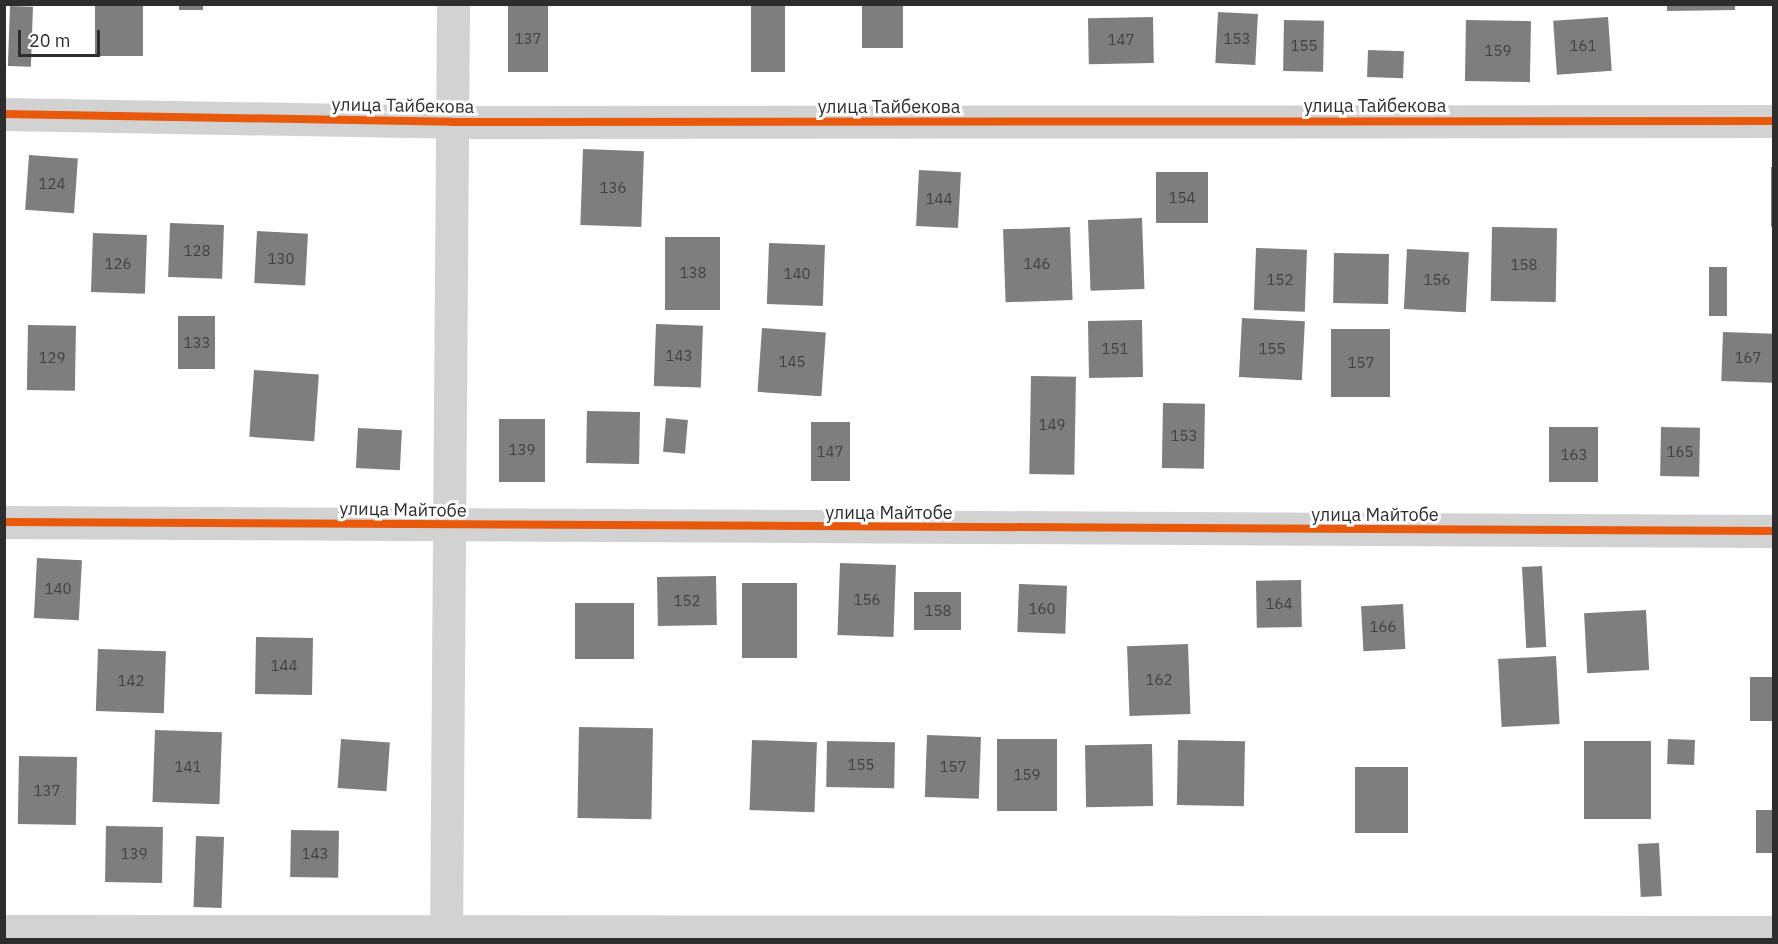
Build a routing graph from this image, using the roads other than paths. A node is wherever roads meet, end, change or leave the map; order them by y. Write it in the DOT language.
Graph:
graph roads {
  1 [pos="453,4"];
  2 [pos="4,114"];
  3 [pos="1773,121"];
  4 [pos="452,122"];
  5 [pos="4,522"];
  6 [pos="449,526"];
  7 [pos="1773,531"];
  8 [pos="4,931"];
  9 [pos="1773,932"];
  10 [pos="446,936"];
  1 -- 4 [label="street"];
  2 -- 4 [label="street, улица Тайбекова"];
  3 -- 4 [label="street, улица Тайбекова"];
  4 -- 6 [label="street"];
  5 -- 6 [label="street, улица Майтобе"];
  6 -- 7 [label="street, улица Майтобе"];
  6 -- 10 [label="street"];
  8 -- 10 [label="street"];
  9 -- 10 [label="street"];
}
